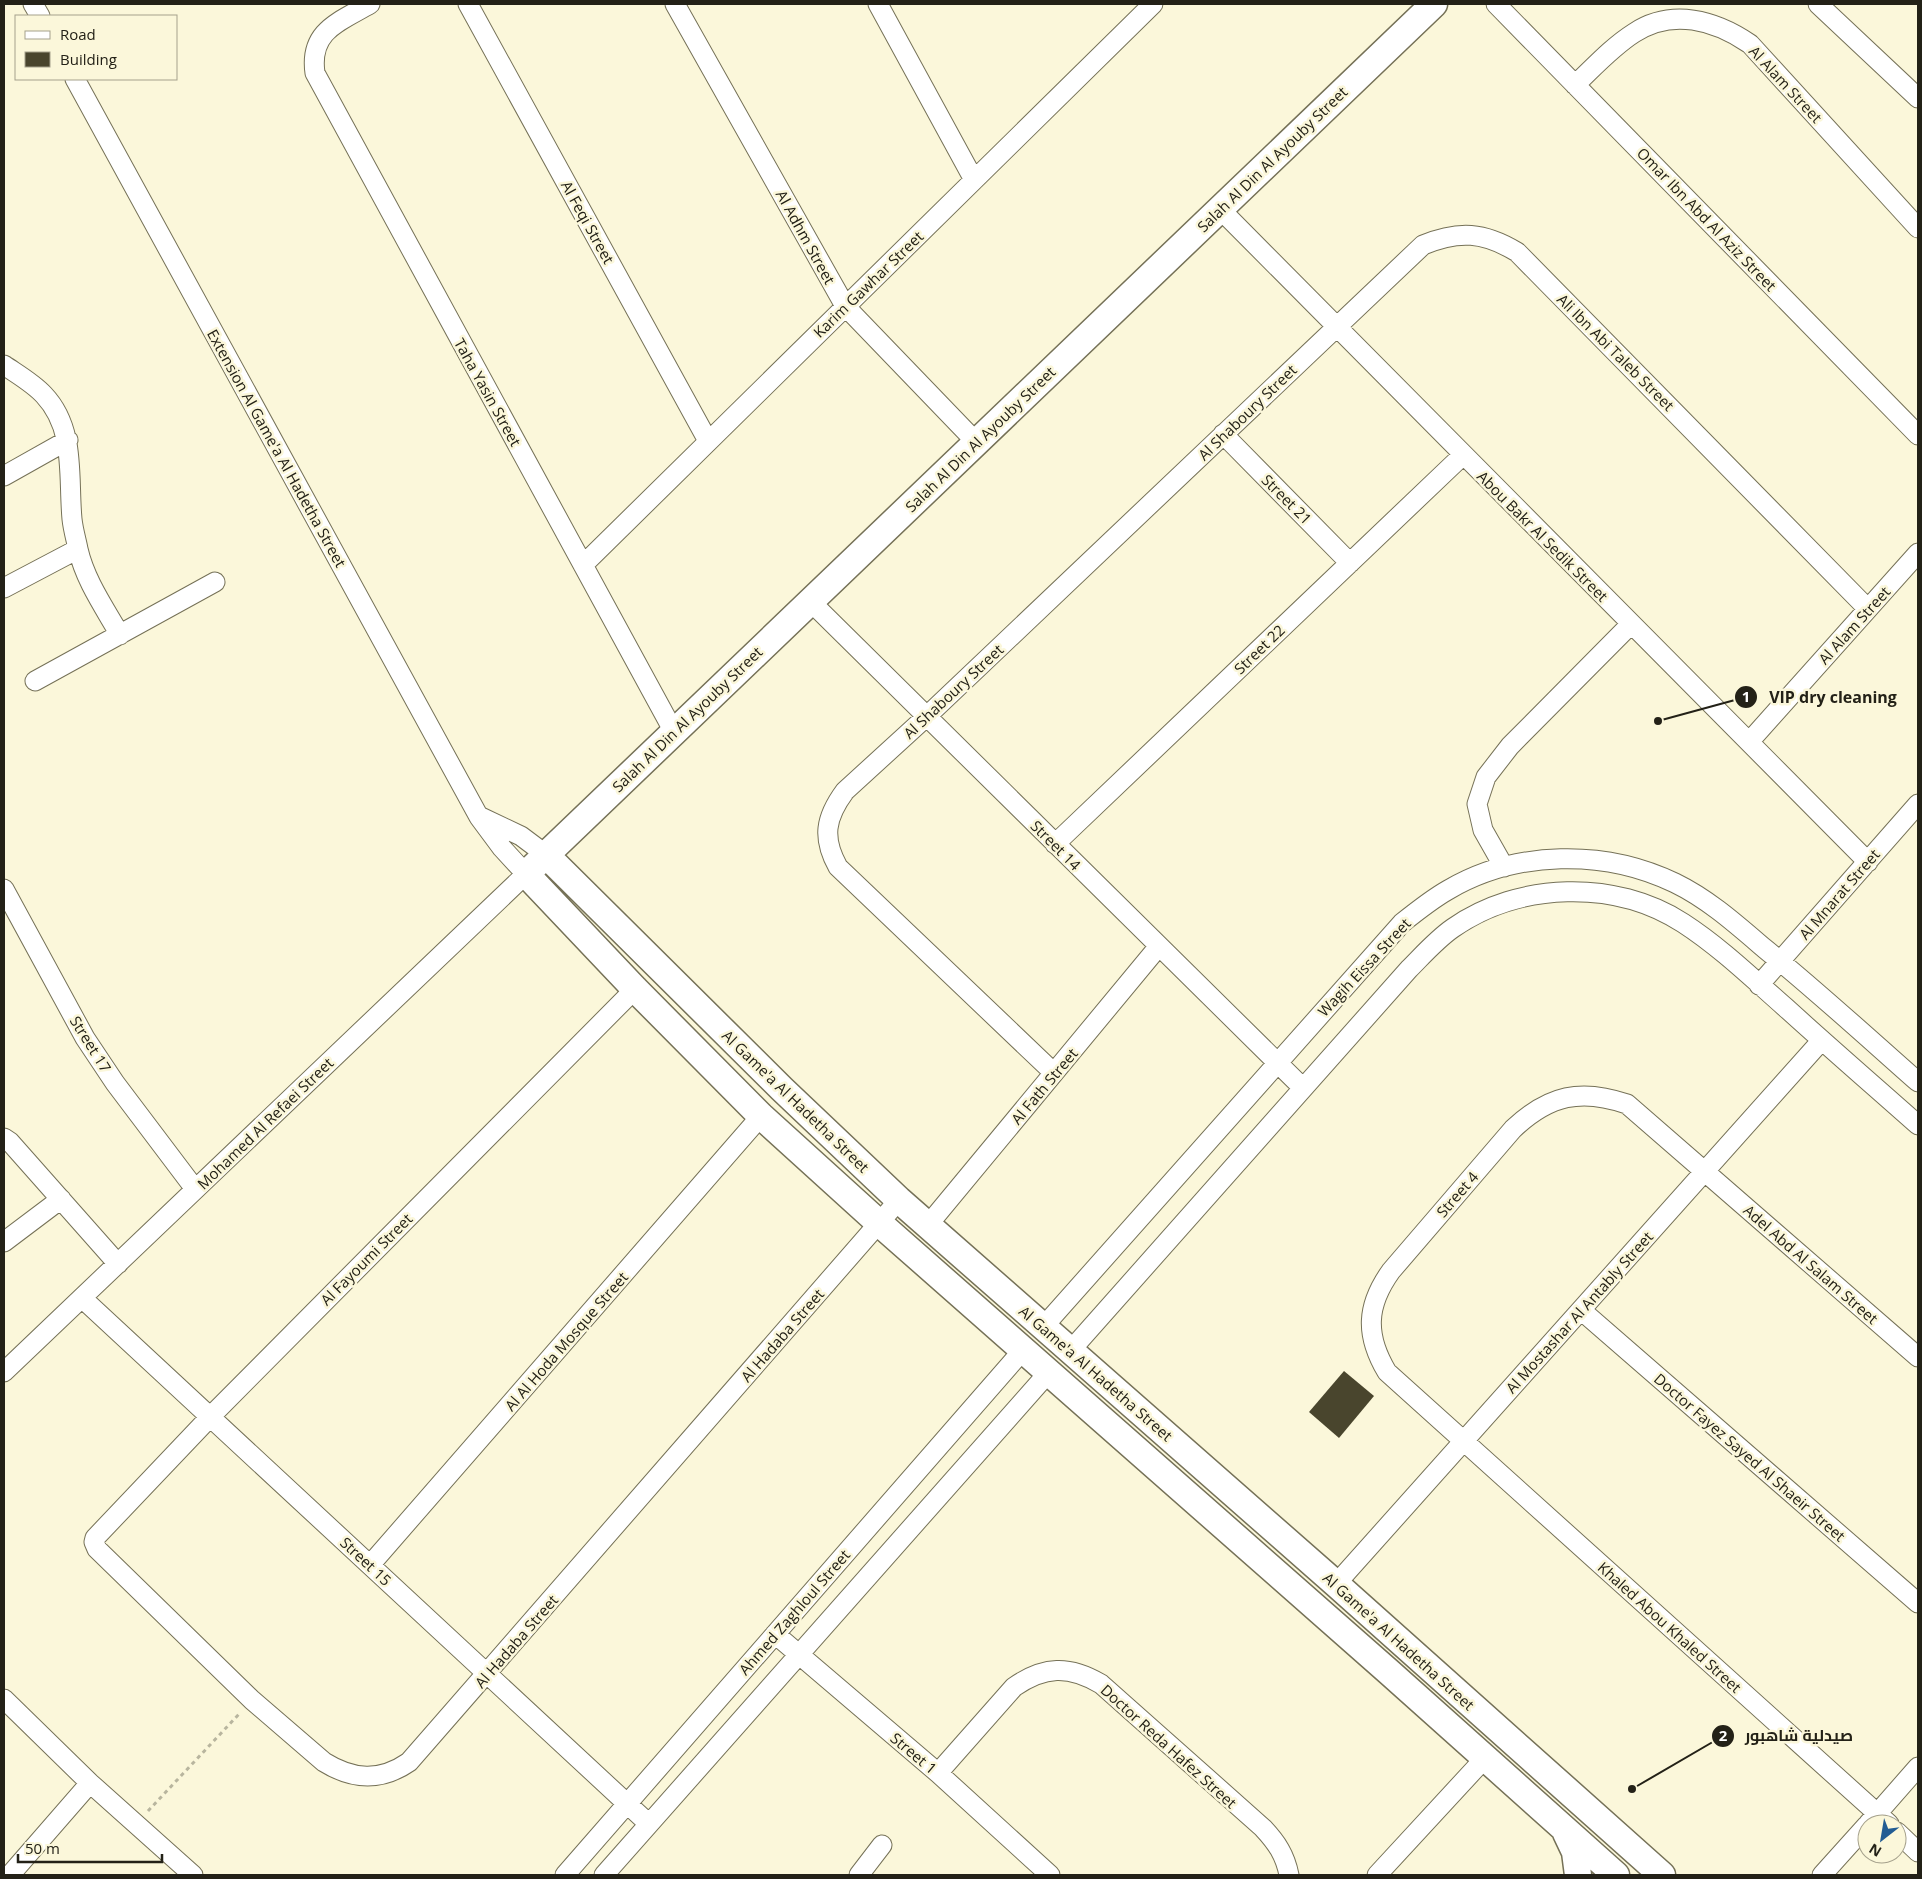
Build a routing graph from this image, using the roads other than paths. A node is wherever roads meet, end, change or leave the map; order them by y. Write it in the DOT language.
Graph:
graph roads {
  1 [pos="33,4"];
  2 [pos="370,4"];
  3 [pos="468,4"];
  4 [pos="675,4"];
  5 [pos="878,4"];
  6 [pos="1154,4"];
  7 [pos="1434,4"];
  8 [pos="1496,4"];
  9 [pos="1818,4"];
  10 [pos="39,15"];
  11 [pos="75,80"];
  12 [pos="1576,85"];
  13 [pos="1918,98"];
  14 [pos="974,180"];
  15 [pos="1220,209"];
  16 [pos="1918,228"];
  17 [pos="845,306"];
  18 [pos="1336,327"];
  19 [pos="9,375"];
  20 [pos="1224,434"];
  21 [pos="1918,435"];
  22 [pos="68,440"];
  23 [pos="708,440"];
  24 [pos="976,442"];
  25 [pos="1463,455"];
  26 [pos="4,476"];
  27 [pos="78,548"];
  28 [pos="1918,553"];
  29 [pos="1350,563"];
  30 [pos="583,565"];
  31 [pos="215,582"];
  32 [pos="4,588"];
  33 [pos="810,601"];
  34 [pos="1868,609"];
  35 [pos="1631,624"];
  36 [pos="120,635"];
  37 [pos="35,680"];
  38 [pos="926,717"];
  39 [pos="674,732"];
  40 [pos="1749,742"];
  41 [pos="1918,804"];
  42 [pos="479,817"];
  43 [pos="1055,844"];
  44 [pos="545,854"];
  45 [pos="1868,862"];
  46 [pos="1504,867"];
  47 [pos="526,874"];
  48 [pos="4,892"];
  49 [pos="1159,946"];
  50 [pos="1780,961"];
  51 [pos="1759,985"];
  52 [pos="635,989"];
  53 [pos="1822,1040"];
  54 [pos="1277,1062"];
  55 [pos="1054,1073"];
  56 [pos="1918,1082"];
  57 [pos="1303,1088"];
  58 [pos="762,1116"];
  59 [pos="1918,1126"];
  60 [pos="4,1138"];
  61 [pos="1705,1171"];
  62 [pos="196,1189"];
  63 [pos="60,1199"];
  64 [pos="900,1200"];
  65 [pos="879,1223"];
  66 [pos="928,1225"];
  67 [pos="4,1242"];
  68 [pos="118,1264"];
  69 [pos="82,1298"];
  70 [pos="1581,1310"];
  71 [pos="1044,1326"];
  72 [pos="1023,1350"];
  73 [pos="1071,1350"];
  74 [pos="1918,1357"];
  75 [pos="4,1372"];
  76 [pos="1049,1372"];
  77 [pos="210,1417"];
  78 [pos="1463,1442"];
  79 [pos="99,1531"];
  80 [pos="370,1565"];
  81 [pos="1336,1584"];
  82 [pos="1918,1603"];
  83 [pos="775,1634"];
  84 [pos="1410,1651"];
  85 [pos="799,1655"];
  86 [pos="1389,1672"];
  87 [pos="487,1674"];
  88 [pos="4,1699"];
  89 [pos="1485,1758"];
  90 [pos="1918,1767"];
  91 [pos="938,1773"];
  92 [pos="90,1782"];
  93 [pos="627,1804"];
  94 [pos="1866,1814"];
  95 [pos="1881,1814"];
  96 [pos="650,1824"];
  97 [pos="1563,1828"];
  98 [pos="1857,1840"];
  99 [pos="1907,1842"];
  100 [pos="882,1845"];
  101 [pos="1918,1852"];
  102 [pos="10,1875"];
  103 [pos="193,1875"];
  104 [pos="565,1875"];
  105 [pos="604,1875"];
  106 [pos="858,1875"];
  107 [pos="1050,1875"];
  108 [pos="1289,1875"];
  109 [pos="1378,1875"];
  110 [pos="1578,1875"];
  111 [pos="1616,1875"];
  112 [pos="1662,1875"];
  113 [pos="1822,1875"];
  1 -- 10 [label="street"];
  2 -- 30 [label="street, Taha Yasin Street"];
  3 -- 23 [label="street, Al Feqi Street"];
  4 -- 17 [label="street, Al Adhm Street"];
  5 -- 14 [label="street"];
  6 -- 14 [label="street, Karim Gawhar Street"];
  7 -- 15 [label="street, Salah Al Din Al Ayouby Street"];
  8 -- 12 [label="street, Omar Ibn Abd Al Aziz Street"];
  9 -- 13 [label="street"];
  11 -- 42 [label="street, Extension Al Game'a Al Hadetha Street"];
  12 -- 16 [label="street, Al Alam Street"];
  12 -- 21 [label="street, Omar Ibn Abd Al Aziz Street"];
  14 -- 17 [label="street, Karim Gawhar Street"];
  15 -- 18 [label="street, Abou Bakr Al Sedik Street"];
  15 -- 24 [label="street, Salah Al Din Al Ayouby Street"];
  17 -- 23 [label="street, Karim Gawhar Street"];
  17 -- 24 [label="street, Al Adhm Street"];
  18 -- 20 [label="street, Al Shaboury Street"];
  18 -- 25 [label="street, Abou Bakr Al Sedik Street"];
  18 -- 34 [label="street, Ali Ibn Abi Taleb Street"];
  19 -- 22 [label="street"];
  20 -- 29 [label="street, Street 21"];
  20 -- 38 [label="street, Al Shaboury Street"];
  22 -- 26 [label="street"];
  22 -- 27 [label="street"];
  23 -- 30 [label="street, Karim Gawhar Street"];
  24 -- 33 [label="street, Salah Al Din Al Ayouby Street"];
  25 -- 29 [label="street, Street 22"];
  25 -- 35 [label="street, Abou Bakr Al Sedik Street"];
  27 -- 32 [label="street"];
  27 -- 36 [label="street"];
  28 -- 34 [label="street, Al Alam Street"];
  29 -- 43 [label="street, Street 22"];
  30 -- 39 [label="street, Taha Yasin Street"];
  31 -- 36 [label="street"];
  33 -- 38 [label="street, Street 14"];
  33 -- 39 [label="street, Salah Al Din Al Ayouby Street"];
  34 -- 40 [label="street, Al Alam Street"];
  35 -- 40 [label="street, Abou Bakr Al Sedik Street"];
  35 -- 46 [label="street"];
  36 -- 37 [label="street"];
  38 -- 43 [label="street, Street 14"];
  38 -- 55 [label="street, Al Shaboury Street"];
  39 -- 44 [label="street, Salah Al Din Al Ayouby Street"];
  40 -- 45 [label="street, Abou Bakr Al Sedik Street"];
  41 -- 45 [label="street, Al Mnarat Street"];
  42 -- 44 [label="street"];
  42 -- 47 [label="street, Extension Al Game'a Al Hadetha Street"];
  43 -- 49 [label="street, Street 14"];
  44 -- 47 [label="street, Salah Al Din Al Ayouby Street"];
  44 -- 64 [label="street, Al Game'a Al Hadetha Street"];
  45 -- 50 [label="street, Al Mnarat Street"];
  46 -- 50 [label="street, Wagih Eissa Street"];
  46 -- 54 [label="street, Wagih Eissa Street"];
  47 -- 52 [label="street, Al Game'a Al Hadetha Street"];
  47 -- 62 [label="street, Mohamed Al Refaei Street"];
  48 -- 62 [label="street, Street 17"];
  49 -- 54 [label="street, Street 14"];
  49 -- 55 [label="street, Al Fath Street"];
  50 -- 51 [label="street, Al Mnarat Street"];
  50 -- 56 [label="street, Wagih Eissa Street"];
  51 -- 53 [label="street"];
  51 -- 57 [label="street"];
  52 -- 58 [label="street, Al Game'a Al Hadetha Street"];
  52 -- 77 [label="street, Al Fayoumi Street"];
  53 -- 59 [label="street"];
  53 -- 61 [label="street, Al Mostashar Al Antably Street"];
  54 -- 57 [label="street, Street 14"];
  54 -- 71 [label="street, Wagih Eissa Street"];
  55 -- 66 [label="street, Al Fath Street"];
  57 -- 73 [label="street"];
  58 -- 65 [label="street, Al Game'a Al Hadetha Street"];
  58 -- 80 [label="street, Al Al Hoda Mosque Street"];
  60 -- 63 [label="street"];
  61 -- 70 [label="street, Al Mostashar Al Antably Street"];
  61 -- 74 [label="street, Adel Abd Al Salam Street"];
  61 -- 78 [label="street, Street 4"];
  62 -- 68 [label="street, Mohamed Al Refaei Street"];
  63 -- 67 [label="street"];
  63 -- 68 [label="street"];
  64 -- 65 [label="street, Al Hadaba Street"];
  64 -- 66 [label="street, Al Game'a Al Hadetha Street"];
  65 -- 72 [label="street, Al Game'a Al Hadetha Street"];
  65 -- 87 [label="street, Al Hadaba Street"];
  66 -- 71 [label="street, Al Game'a Al Hadetha Street"];
  68 -- 69 [label="street, Mohamed Al Refaei Street"];
  69 -- 75 [label="street, Mohamed Al Refaei Street"];
  69 -- 77 [label="street, Street 15"];
  70 -- 78 [label="street, Al Mostashar Al Antably Street"];
  70 -- 82 [label="street, Doctor Fayez Sayed Al Shaeir Street"];
  71 -- 73 [label="street, Al Game'a Al Hadetha Street"];
  72 -- 76 [label="street, Al Game'a Al Hadetha Street"];
  72 -- 83 [label="street, Ahmed Zaghloul Street"];
  73 -- 81 [label="street, Al Game'a Al Hadetha Street"];
  76 -- 85 [label="street"];
  76 -- 86 [label="street, Al Game'a Al Hadetha Street"];
  77 -- 79 [label="street, Al Fayoumi Street"];
  77 -- 80 [label="street, Street 15"];
  78 -- 81 [label="street, Al Mostashar Al Antably Street"];
  78 -- 94 [label="street, Khaled Abou Khaled Street"];
  79 -- 87 [label="street, Al Hadaba Street"];
  80 -- 87 [label="street, Street 15"];
  81 -- 84 [label="street, Al Game'a Al Hadetha Street"];
  83 -- 85 [label="street, Street 1"];
  83 -- 93 [label="street, Ahmed Zaghloul Street"];
  84 -- 86 [label="street"];
  84 -- 112 [label="street, Al Game'a Al Hadetha Street"];
  85 -- 91 [label="street, Street 1"];
  85 -- 96 [label="street"];
  86 -- 89 [label="street, Al Game'a Al Hadetha Street"];
  87 -- 93 [label="street, Street 15"];
  88 -- 92 [label="street"];
  89 -- 97 [label="street, Al Game'a Al Hadetha Street"];
  89 -- 109 [label="street"];
  90 -- 95 [label="street"];
  91 -- 107 [label="street, Street 1"];
  91 -- 108 [label="street, Doctor Reda Hafez Street"];
  92 -- 102 [label="street"];
  92 -- 103 [label="street"];
  93 -- 96 [label="street, Street 15"];
  93 -- 104 [label="street, Ahmed Zaghloul Street"];
  96 -- 105 [label="street"];
  97 -- 110 [label="street"];
  97 -- 111 [label="street, Al Game'a Al Hadetha Street"];
  98 -- 113 [label="street"];
  99 -- 101 [label="street"];
  100 -- 106 [label="street"];
}
